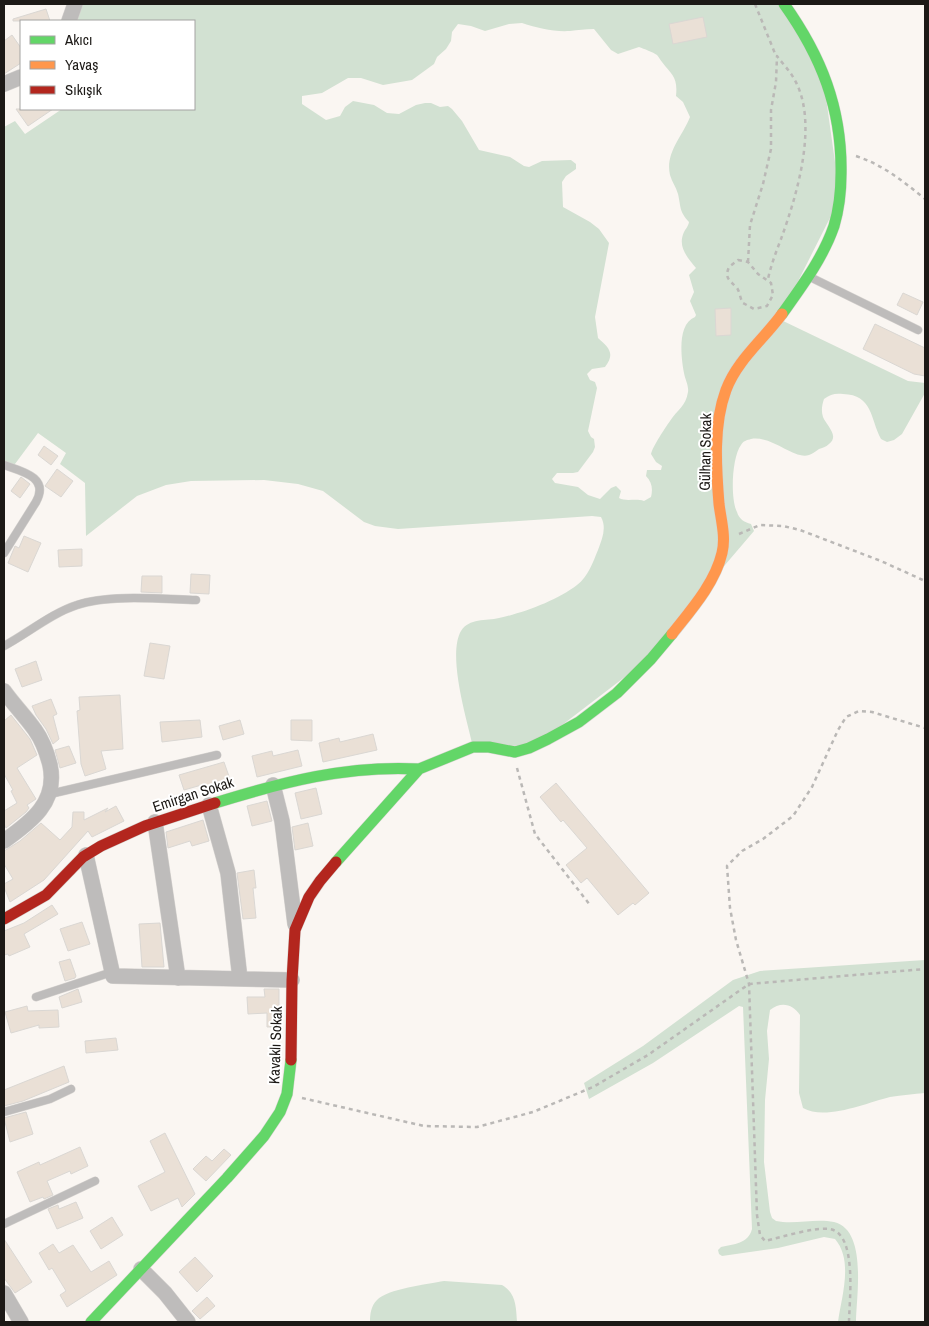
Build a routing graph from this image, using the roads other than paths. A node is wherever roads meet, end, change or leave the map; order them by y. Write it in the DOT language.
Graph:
graph roads {
  1 [pos="75,4"];
  2 [pos="784,4"];
  3 [pos="70,20"];
  4 [pos="20,77"];
  5 [pos="4,84"];
  6 [pos="808,276"];
  7 [pos="918,330"];
  8 [pos="4,465"];
  9 [pos="4,553"];
  10 [pos="196,600"];
  11 [pos="4,646"];
  12 [pos="4,691"];
  13 [pos="9,708"];
  14 [pos="217,755"];
  15 [pos="419,769"];
  16 [pos="274,785"];
  17 [pos="50,794"];
  18 [pos="209,805"];
  19 [pos="155,822"];
  20 [pos="4,841"];
  21 [pos="86,855"];
  22 [pos="4,919"];
  23 [pos="295,930"];
  24 [pos="112,972"];
  25 [pos="178,978"];
  26 [pos="240,979"];
  27 [pos="292,980"];
  28 [pos="36,997"];
  29 [pos="72,1089"];
  30 [pos="4,1112"];
  31 [pos="95,1181"];
  32 [pos="4,1224"];
  33 [pos="141,1269"];
  34 [pos="4,1293"];
  35 [pos="21,1322"];
  36 [pos="91,1322"];
  37 [pos="188,1322"];
  1 -- 3 [label="street"];
  2 -- 6 [label="street, Gülhan Sokak"];
  4 -- 5 [label="street"];
  6 -- 7 [label="lane"];
  6 -- 15 [label="street, Gülhan Sokak"];
  8 -- 9 [label="lane"];
  10 -- 11 [label="lane"];
  12 -- 13 [label="street"];
  13 -- 17 [label="street"];
  14 -- 17 [label="lane"];
  15 -- 16 [label="street, Emirgan Sokak"];
  15 -- 23 [label="street, Kavaklı Sokak"];
  16 -- 18 [label="street, Emirgan Sokak"];
  16 -- 23 [label="street"];
  17 -- 20 [label="street"];
  18 -- 19 [label="street, Emirgan Sokak"];
  18 -- 26 [label="street"];
  19 -- 21 [label="street, Emirgan Sokak"];
  19 -- 25 [label="street"];
  21 -- 22 [label="street, Emirgan Sokak"];
  21 -- 24 [label="street"];
  23 -- 27 [label="street, Kavaklı Sokak"];
  24 -- 25 [label="street"];
  24 -- 28 [label="lane"];
  25 -- 26 [label="street"];
  26 -- 27 [label="street"];
  27 -- 33 [label="street, Kavaklı Sokak"];
  29 -- 30 [label="lane"];
  31 -- 32 [label="lane"];
  33 -- 36 [label="street, Kavaklı Sokak"];
  33 -- 37 [label="street"];
  34 -- 35 [label="street"];
}
